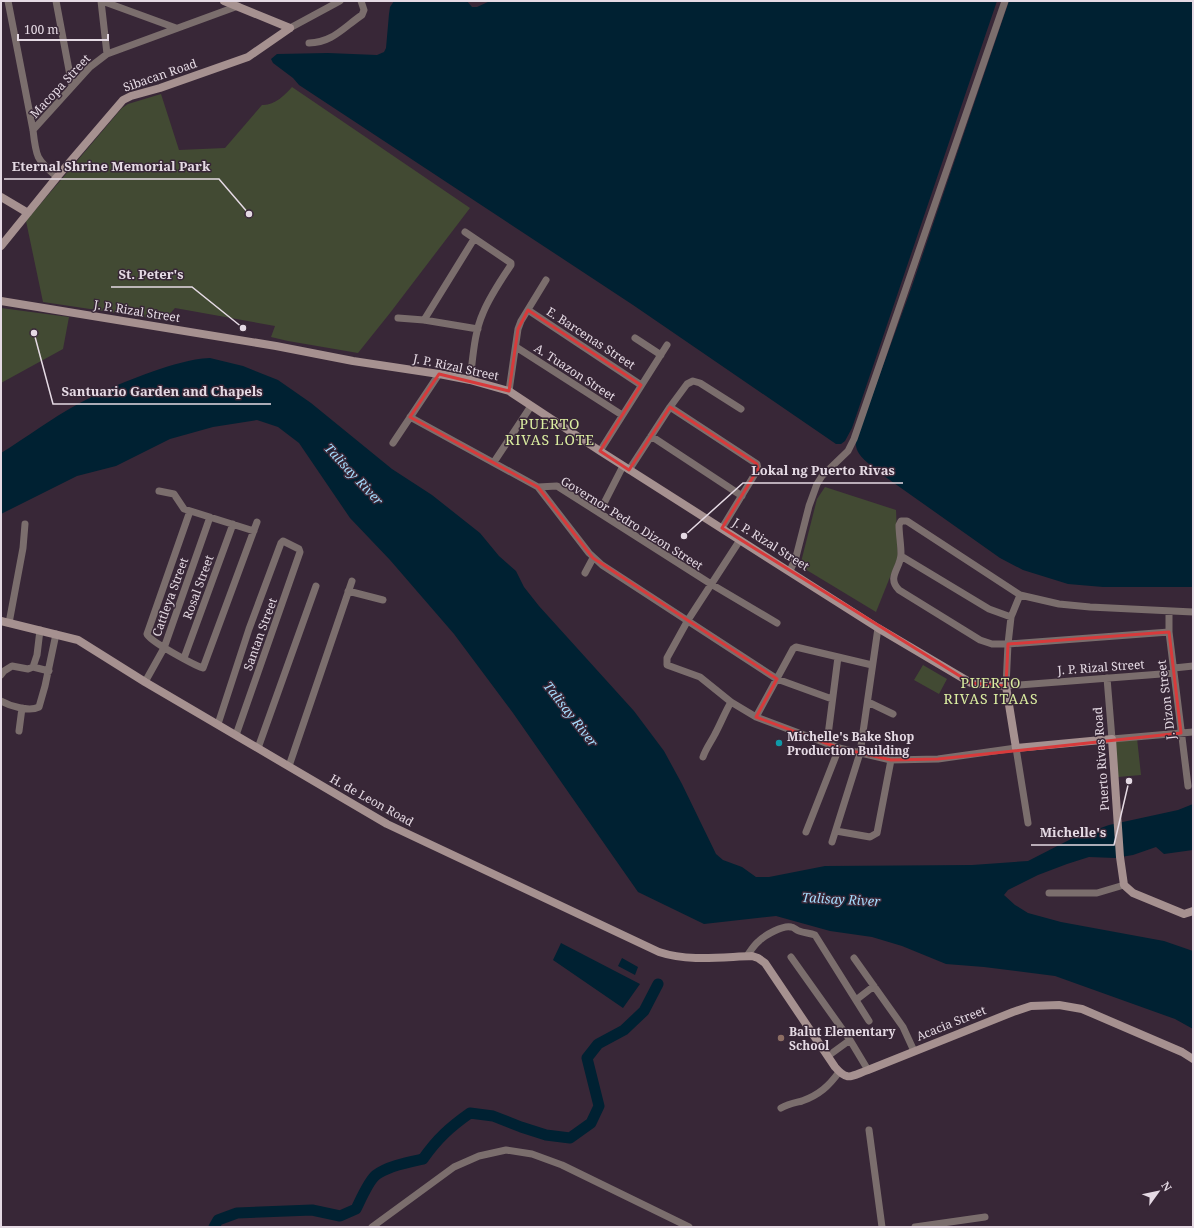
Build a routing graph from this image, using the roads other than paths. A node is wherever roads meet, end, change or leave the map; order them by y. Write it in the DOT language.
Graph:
graph roads {
  1 [pos="8,1"];
  2 [pos="56,1"];
  3 [pos="101,1"];
  4 [pos="224,1"];
  5 [pos="340,1"];
  6 [pos="361,1"];
  7 [pos="1005,1"];
  8 [pos="238,6"];
  9 [pos="176,28"];
  10 [pos="290,28"];
  11 [pos="309,44"];
  12 [pos="107,54"];
  13 [pos="72,86"];
  14 [pos="33,130"];
  15 [pos="57,177"];
  16 [pos="1,197"];
  17 [pos="28,213"];
  18 [pos="464,232"];
  19 [pos="474,239"];
  20 [pos="1,246"];
  21 [pos="546,280"];
  22 [pos="1,301"];
  23 [pos="528,310"];
  24 [pos="398,318"];
  25 [pos="424,320"];
  26 [pos="478,328"];
  27 [pos="635,338"];
  28 [pos="667,345"];
  29 [pos="516,347"];
  30 [pos="661,355"];
  31 [pos="439,374"];
  32 [pos="470,380"];
  33 [pos="642,385"];
  34 [pos="509,390"];
  35 [pos="531,406"];
  36 [pos="670,407"];
  37 [pos="741,409"];
  38 [pos="622,415"];
  39 [pos="410,418"];
  40 [pos="651,436"];
  41 [pos="394,443"];
  42 [pos="600,451"];
  43 [pos="494,462"];
  44 [pos="626,468"];
  45 [pos="538,487"];
  46 [pos="159,491"];
  47 [pos="742,496"];
  48 [pos="190,511"];
  49 [pos="599,513"];
  50 [pos="210,517"];
  51 [pos="257,522"];
  52 [pos="25,524"];
  53 [pos="233,524"];
  54 [pos="722,528"];
  55 [pos="254,531"];
  56 [pos="740,540"];
  57 [pos="901,556"];
  58 [pos="593,558"];
  59 [pos="790,571"];
  60 [pos="585,573"];
  61 [pos="352,582"];
  62 [pos="711,584"];
  63 [pos="316,586"];
  64 [pos="348,591"];
  65 [pos="1020,595"];
  66 [pos="383,600"];
  67 [pos="1169,611"];
  68 [pos="1193,612"];
  69 [pos="1011,616"];
  70 [pos="688,620"];
  71 [pos="5,622"];
  72 [pos="777,623"];
  73 [pos="878,628"];
  74 [pos="40,630"];
  75 [pos="1169,632"];
  76 [pos="56,634"];
  77 [pos="1008,644"];
  78 [pos="164,648"];
  79 [pos="838,657"];
  80 [pos="184,658"];
  81 [pos="872,665"];
  82 [pos="1193,666"];
  83 [pos="32,667"];
  84 [pos="1174,670"];
  85 [pos="49,671"];
  86 [pos="1,675"];
  87 [pos="1107,678"];
  88 [pos="777,679"];
  89 [pos="145,682"];
  90 [pos="1006,686"];
  91 [pos="832,699"];
  92 [pos="1,701"];
  93 [pos="731,702"];
  94 [pos="868,702"];
  95 [pos="22,708"];
  96 [pos="893,714"];
  97 [pos="756,717"];
  98 [pos="218,724"];
  99 [pos="20,731"];
  100 [pos="1193,732"];
  101 [pos="1181,733"];
  102 [pos="236,735"];
  103 [pos="1112,739"];
  104 [pos="827,743"];
  105 [pos="258,748"];
  106 [pos="839,748"];
  107 [pos="1016,748"];
  108 [pos="860,753"];
  109 [pos="703,757"];
  110 [pos="891,760"];
  111 [pos="289,766"];
  112 [pos="1188,786"];
  113 [pos="1028,823"];
  114 [pos="836,831"];
  115 [pos="806,832"];
  116 [pos="832,842"];
  117 [pos="1124,885"];
  118 [pos="1049,893"];
  119 [pos="1193,911"];
  120 [pos="747,956"];
  121 [pos="791,957"];
  122 [pos="854,958"];
  123 [pos="874,986"];
  124 [pos="856,1000"];
  125 [pos="869,1021"];
  126 [pos="850,1040"];
  127 [pos="914,1051"];
  128 [pos="828,1056"];
  129 [pos="1193,1058"];
  130 [pos="868,1070"];
  131 [pos="839,1072"];
  132 [pos="781,1108"];
  133 [pos="869,1130"];
  134 [pos="985,1217"];
  135 [pos="372,1227"];
  136 [pos="689,1227"];
  137 [pos="882,1227"];
  138 [pos="915,1227"];
  1 -- 14 [label="street"];
  2 -- 13 [label="street"];
  3 -- 9 [label="street"];
  3 -- 12 [label="street"];
  4 -- 8 [label="street"];
  5 -- 10 [label="street"];
  6 -- 11 [label="street"];
  7 -- 59 [label="street"];
  8 -- 9 [label="street, Macopa Street"];
  8 -- 10 [label="street"];
  9 -- 12 [label="street, Macopa Street"];
  10 -- 15 [label="street, Sibacan Road"];
  12 -- 13 [label="street, Macopa Street"];
  13 -- 14 [label="street, Macopa Street"];
  14 -- 15 [label="street"];
  15 -- 17 [label="street, Sibacan Road"];
  16 -- 17 [label="street"];
  17 -- 20 [label="street, Sibacan Road"];
  18 -- 19 [label="street"];
  19 -- 25 [label="street"];
  19 -- 26 [label="street"];
  21 -- 23 [label="street"];
  22 -- 31 [label="street, J. P. Rizal Street"];
  23 -- 29 [label="street"];
  23 -- 33 [label="street, E. Barcenas Street"];
  24 -- 25 [label="street"];
  25 -- 26 [label="street"];
  26 -- 32 [label="street"];
  27 -- 30 [label="street"];
  28 -- 30 [label="street"];
  29 -- 34 [label="street"];
  29 -- 38 [label="street, A. Tuazon Street"];
  30 -- 33 [label="street"];
  31 -- 32 [label="street, J. P. Rizal Street"];
  31 -- 39 [label="street"];
  32 -- 34 [label="street, J. P. Rizal Street"];
  33 -- 38 [label="street"];
  34 -- 35 [label="street, J. P. Rizal Street"];
  35 -- 42 [label="street, J. P. Rizal Street"];
  35 -- 43 [label="street"];
  36 -- 37 [label="street"];
  36 -- 40 [label="street"];
  36 -- 47 [label="street"];
  38 -- 42 [label="street"];
  39 -- 41 [label="street"];
  39 -- 43 [label="street, Governor Pedro Dizon Street"];
  40 -- 44 [label="street"];
  40 -- 47 [label="street"];
  42 -- 44 [label="street, J. P. Rizal Street"];
  43 -- 45 [label="street, Governor Pedro Dizon Street"];
  44 -- 49 [label="street"];
  44 -- 54 [label="street, J. P. Rizal Street"];
  45 -- 49 [label="street, Governor Pedro Dizon Street"];
  45 -- 58 [label="street"];
  46 -- 48 [label="street"];
  47 -- 54 [label="street"];
  48 -- 50 [label="street"];
  48 -- 78 [label="street"];
  49 -- 62 [label="street, Governor Pedro Dizon Street"];
  50 -- 53 [label="street"];
  50 -- 78 [label="street, Cattleya Street"];
  51 -- 55 [label="street"];
  52 -- 71 [label="street"];
  53 -- 55 [label="street"];
  53 -- 80 [label="street, Rosal Street"];
  54 -- 56 [label="street, J. P. Rizal Street"];
  55 -- 80 [label="street"];
  56 -- 59 [label="street, J. P. Rizal Street"];
  56 -- 62 [label="street"];
  57 -- 65 [label="street"];
  57 -- 69 [label="street"];
  57 -- 77 [label="street"];
  58 -- 60 [label="street"];
  58 -- 70 [label="street"];
  59 -- 73 [label="street, J. P. Rizal Street"];
  61 -- 64 [label="street"];
  62 -- 70 [label="street"];
  62 -- 72 [label="street, Governor Pedro Dizon Street"];
  63 -- 105 [label="street"];
  64 -- 66 [label="street"];
  64 -- 111 [label="street"];
  65 -- 67 [label="street"];
  65 -- 69 [label="street"];
  67 -- 68 [label="street"];
  67 -- 75 [label="street, J. Dizon Street"];
  69 -- 77 [label="street"];
  70 -- 88 [label="street"];
  70 -- 93 [label="street"];
  71 -- 74 [label="street, H. de Leon Road"];
  73 -- 81 [label="street"];
  73 -- 90 [label="street, J. P. Rizal Street"];
  74 -- 76 [label="street, H. de Leon Road"];
  74 -- 83 [label="street"];
  75 -- 77 [label="street"];
  75 -- 84 [label="street, J. Dizon Street"];
  76 -- 85 [label="street"];
  76 -- 89 [label="street, H. de Leon Road"];
  77 -- 90 [label="street"];
  78 -- 80 [label="street"];
  78 -- 89 [label="street, Cattleya Street"];
  79 -- 81 [label="street"];
  79 -- 88 [label="street"];
  79 -- 91 [label="street"];
  81 -- 94 [label="street"];
  82 -- 84 [label="street, J. P. Rizal Street"];
  83 -- 85 [label="street"];
  83 -- 86 [label="street"];
  84 -- 87 [label="street, J. P. Rizal Street"];
  84 -- 101 [label="street, J. Dizon Street"];
  85 -- 95 [label="street"];
  87 -- 90 [label="street, J. P. Rizal Street"];
  87 -- 103 [label="street, Puerto Rivas Road"];
  88 -- 91 [label="street"];
  88 -- 97 [label="street"];
  89 -- 98 [label="street, H. de Leon Road"];
  90 -- 107 [label="street"];
  91 -- 104 [label="street"];
  92 -- 95 [label="street"];
  93 -- 97 [label="street"];
  93 -- 109 [label="street"];
  94 -- 96 [label="street"];
  94 -- 108 [label="street"];
  95 -- 99 [label="street"];
  97 -- 104 [label="street"];
  98 -- 102 [label="street, H. de Leon Road"];
  98 -- 102 [label="street, Santan Street"];
  100 -- 101 [label="street"];
  101 -- 103 [label="street"];
  101 -- 112 [label="street, J. Dizon Street"];
  102 -- 105 [label="street, H. de Leon Road"];
  103 -- 107 [label="street"];
  103 -- 117 [label="street, Puerto Rivas Road"];
  104 -- 106 [label="street"];
  105 -- 111 [label="street, H. de Leon Road"];
  106 -- 108 [label="street"];
  106 -- 115 [label="street"];
  107 -- 110 [label="street"];
  107 -- 113 [label="street"];
  108 -- 110 [label="street"];
  108 -- 114 [label="street"];
  110 -- 114 [label="street"];
  111 -- 120 [label="street, H. de Leon Road"];
  114 -- 116 [label="street"];
  117 -- 118 [label="street"];
  117 -- 119 [label="street"];
  120 -- 124 [label="street"];
  120 -- 128 [label="street"];
  121 -- 126 [label="street"];
  122 -- 123 [label="street"];
  123 -- 124 [label="street"];
  123 -- 127 [label="street"];
  124 -- 125 [label="street"];
  126 -- 128 [label="street"];
  126 -- 130 [label="street"];
  127 -- 129 [label="street, Acacia Street"];
  127 -- 130 [label="street, Acacia Street"];
  128 -- 131 [label="street"];
  130 -- 131 [label="street, Acacia Street"];
  131 -- 132 [label="street"];
  133 -- 137 [label="street"];
  134 -- 138 [label="street"];
  135 -- 136 [label="street"];
}
